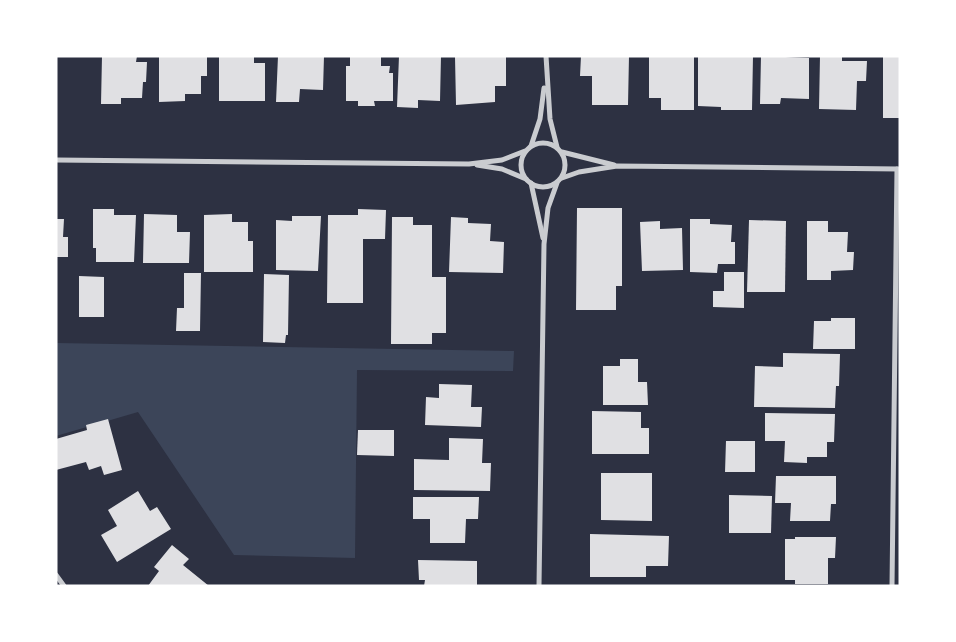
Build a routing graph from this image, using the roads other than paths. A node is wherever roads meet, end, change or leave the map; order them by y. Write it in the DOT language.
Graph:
graph roads {
  1 [pos="546,56"];
  2 [pos="546,78"];
  3 [pos="531,146"];
  4 [pos="557,147"];
  5 [pos="526,151"];
  6 [pos="562,152"];
  7 [pos="56,160"];
  8 [pos="469,164"];
  9 [pos="617,166"];
  10 [pos="898,169"];
  11 [pos="562,178"];
  12 [pos="526,179"];
  13 [pos="557,182"];
  14 [pos="531,183"];
  15 [pos="544,244"];
  16 [pos="56,575"];
  17 [pos="64,586"];
  18 [pos="538,586"];
  19 [pos="892,586"];
  1 -- 2 [label="street"];
  2 -- 3 [label="street"];
  2 -- 4 [label="street"];
  3 -- 4 [label="street"];
  3 -- 5 [label="street"];
  4 -- 6 [label="street"];
  5 -- 8 [label="street"];
  5 -- 12 [label="street"];
  6 -- 9 [label="street"];
  6 -- 11 [label="street"];
  7 -- 8 [label="street"];
  8 -- 12 [label="street"];
  9 -- 10 [label="street"];
  9 -- 11 [label="street"];
  10 -- 19 [label="street"];
  11 -- 13 [label="street"];
  12 -- 14 [label="street"];
  13 -- 14 [label="street"];
  13 -- 15 [label="street"];
  14 -- 15 [label="street"];
  15 -- 18 [label="street"];
  16 -- 17 [label="street"];
}
